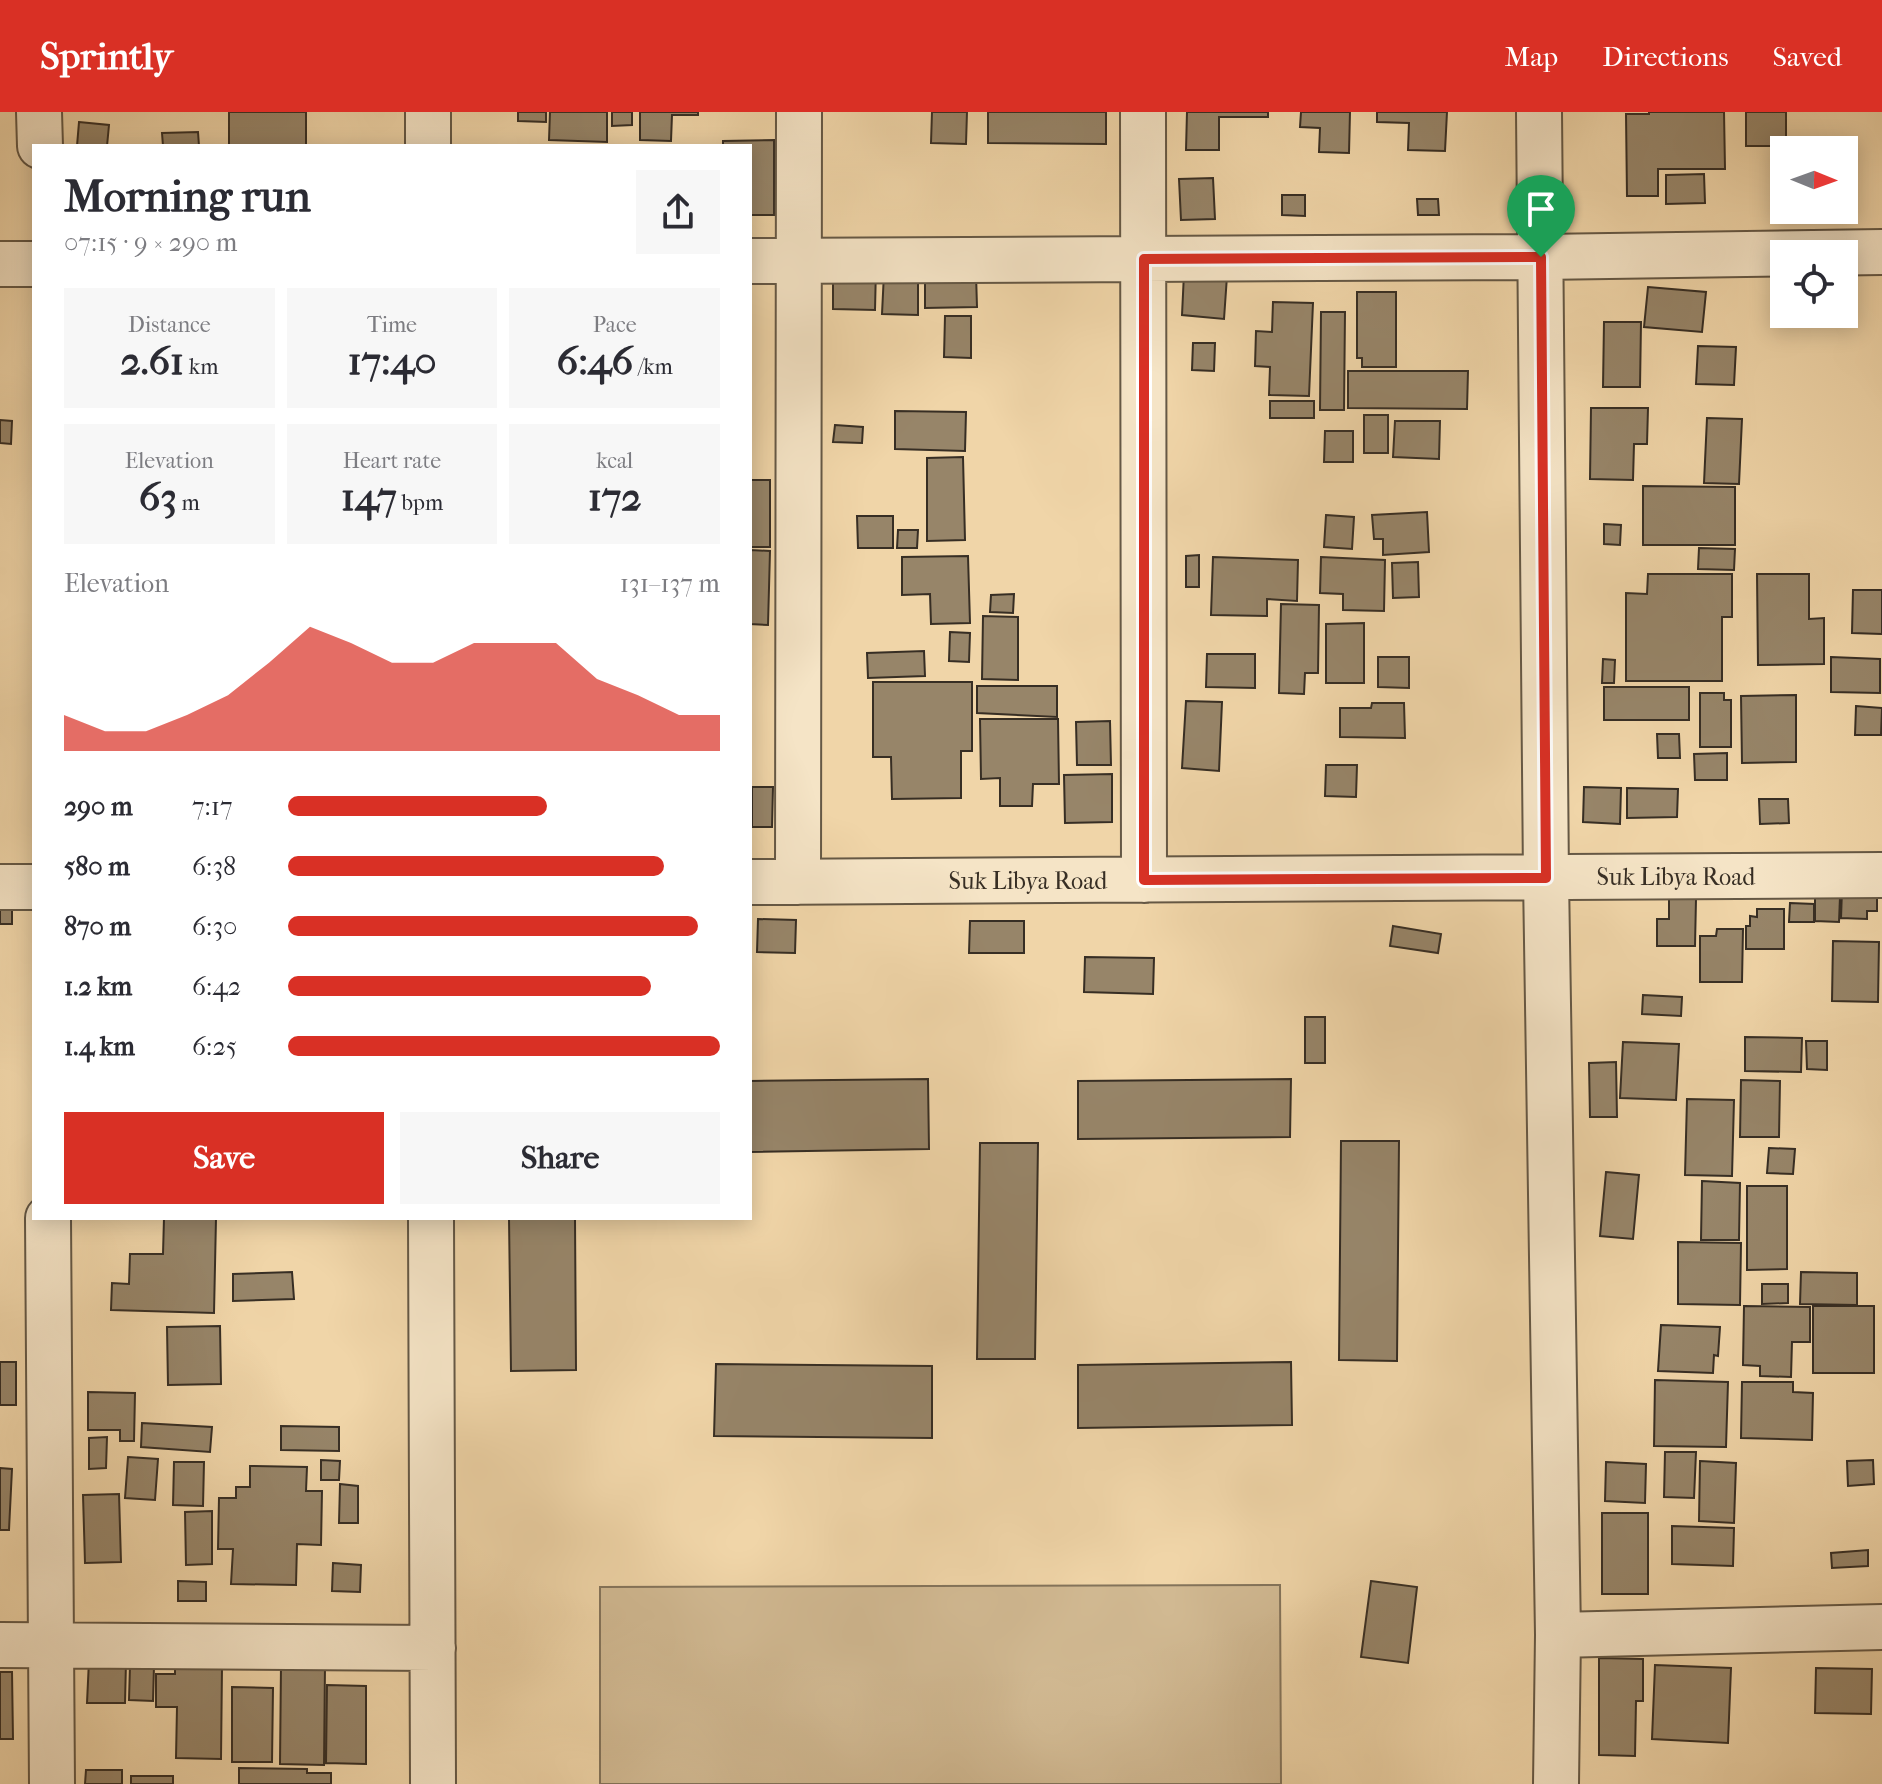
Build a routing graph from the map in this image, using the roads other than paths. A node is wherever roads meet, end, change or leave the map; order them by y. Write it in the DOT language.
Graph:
graph roads {
  1 [pos="39,112"];
  2 [pos="428,112"];
  3 [pos="799,112"];
  4 [pos="1143,112"];
  5 [pos="1539,112"];
  6 [pos="40,144"];
  7 [pos="428,144"];
  8 [pos="1882,252"];
  9 [pos="1541,257"];
  10 [pos="1144,259"];
  11 [pos="799,260"];
  12 [pos="752,261"];
  13 [pos="0,264"];
  14 [pos="32,264"];
  15 [pos="1882,875"];
  16 [pos="1546,878"];
  17 [pos="1144,880"];
  18 [pos="752,882"];
  19 [pos="798,882"];
  20 [pos="0,887"];
  21 [pos="32,887"];
  22 [pos="48,1220"];
  23 [pos="431,1220"];
  24 [pos="1882,1627"];
  25 [pos="1558,1635"];
  26 [pos="51,1644"];
  27 [pos="0,1645"];
  28 [pos="433,1648"];
  29 [pos="52,1784"];
  30 [pos="433,1784"];
  31 [pos="1556,1784"];
  1 -- 6 [label="street"];
  2 -- 7 [label="street"];
  3 -- 11 [label="street"];
  4 -- 10 [label="street"];
  5 -- 9 [label="street"];
  8 -- 9 [label="street"];
  9 -- 10 [label="street"];
  9 -- 16 [label="street"];
  10 -- 11 [label="street"];
  10 -- 17 [label="street"];
  11 -- 12 [label="street"];
  11 -- 19 [label="street"];
  13 -- 14 [label="street"];
  15 -- 16 [label="street, Suk Libya Road"];
  16 -- 17 [label="street, Suk Libya Road"];
  16 -- 25 [label="street"];
  17 -- 19 [label="street, Suk Libya Road"];
  18 -- 19 [label="street, Suk Libya Road"];
  20 -- 21 [label="street"];
  22 -- 26 [label="street"];
  23 -- 28 [label="street"];
  24 -- 25 [label="street"];
  25 -- 31 [label="street"];
  26 -- 27 [label="street"];
  26 -- 28 [label="street"];
  26 -- 29 [label="street"];
  28 -- 30 [label="street"];
}
